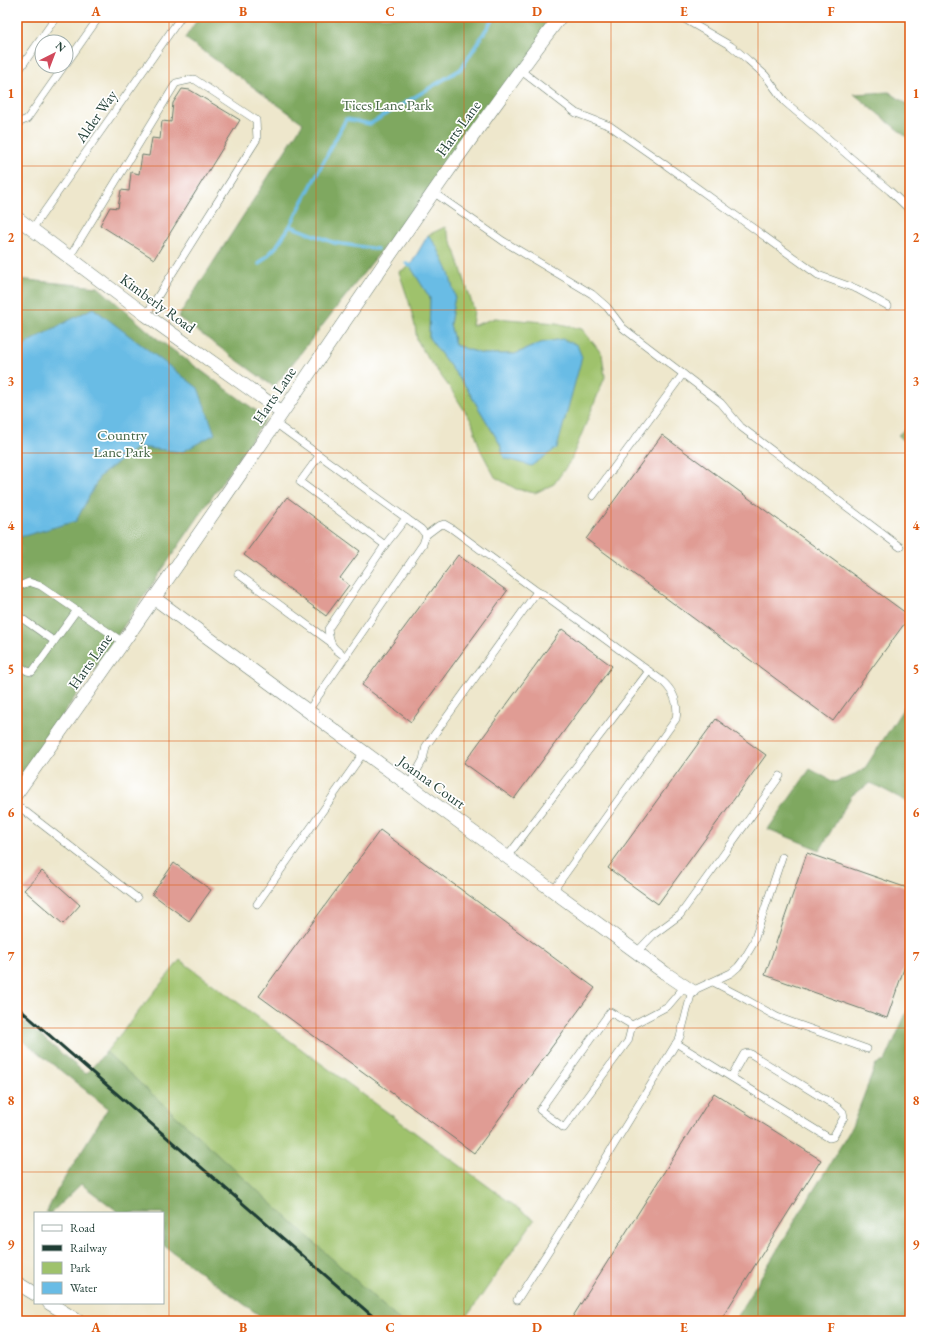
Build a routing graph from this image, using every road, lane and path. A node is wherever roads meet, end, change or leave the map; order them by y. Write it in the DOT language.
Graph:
graph roads {
  1 [pos="56,17"];
  2 [pos="99,17"];
  3 [pos="181,17"];
  4 [pos="560,17"];
  5 [pos="681,17"];
  6 [pos="74,52"];
  7 [pos="520,70"];
  8 [pos="17,73"];
  9 [pos="59,74"];
  10 [pos="17,121"];
  11 [pos="433,192"];
  12 [pos="910,210"];
  13 [pos="17,218"];
  14 [pos="32,229"];
  15 [pos="69,258"];
  16 [pos="888,306"];
  17 [pos="146,315"];
  18 [pos="683,374"];
  19 [pos="282,412"];
  20 [pos="275,423"];
  21 [pos="320,456"];
  22 [pos="593,496"];
  23 [pos="406,518"];
  24 [pos="426,535"];
  25 [pos="386,545"];
  26 [pos="900,547"];
  27 [pos="238,574"];
  28 [pos="17,587"];
  29 [pos="538,592"];
  30 [pos="154,598"];
  31 [pos="77,610"];
  32 [pos="17,615"];
  33 [pos="54,641"];
  34 [pos="329,641"];
  35 [pos="123,642"];
  36 [pos="346,657"];
  37 [pos="17,664"];
  38 [pos="649,671"];
  39 [pos="308,711"];
  40 [pos="364,752"];
  41 [pos="780,776"];
  42 [pos="409,785"];
  43 [pos="17,793"];
  44 [pos="17,805"];
  45 [pos="507,857"];
  46 [pos="782,857"];
  47 [pos="553,891"];
  48 [pos="137,898"];
  49 [pos="257,904"];
  50 [pos="637,952"];
  51 [pos="713,982"];
  52 [pos="688,988"];
  53 [pos="632,1025"];
  54 [pos="676,1043"];
  55 [pos="867,1049"];
  56 [pos="731,1077"];
  57 [pos="17,1283"];
  58 [pos="34,1293"];
  59 [pos="517,1300"];
  60 [pos="51,1304"];
  61 [pos="78,1321"];
  1 -- 8 [label="lane"];
  2 -- 6 [label="lane"];
  3 -- 14 [label="lane, Alder Way"];
  4 -- 7 [label="street, Harts Lane"];
  5 -- 12 [label="lane"];
  7 -- 11 [label="street, Harts Lane"];
  7 -- 16 [label="lane"];
  9 -- 10 [label="lane"];
  11 -- 18 [label="lane"];
  11 -- 19 [label="street, Harts Lane"];
  13 -- 14 [label="street, Kimberly Road"];
  14 -- 15 [label="street, Kimberly Road"];
  15 -- 17 [label="street, Kimberly Road"];
  15 -- 17 [label="lane"];
  17 -- 19 [label="street, Kimberly Road"];
  18 -- 22 [label="lane"];
  18 -- 26 [label="lane"];
  19 -- 20 [label="street, Harts Lane"];
  20 -- 21 [label="lane"];
  20 -- 30 [label="street, Harts Lane"];
  21 -- 23 [label="lane"];
  21 -- 25 [label="lane"];
  23 -- 24 [label="lane"];
  23 -- 25 [label="lane"];
  24 -- 29 [label="lane"];
  24 -- 36 [label="lane"];
  25 -- 34 [label="lane"];
  27 -- 34 [label="lane"];
  28 -- 31 [label="lane"];
  29 -- 38 [label="lane"];
  29 -- 42 [label="lane"];
  30 -- 35 [label="street, Harts Lane"];
  30 -- 39 [label="street, Joanna Court"];
  31 -- 33 [label="lane"];
  31 -- 35 [label="lane"];
  32 -- 33 [label="lane"];
  33 -- 37 [label="lane"];
  34 -- 36 [label="lane"];
  35 -- 43 [label="street, Harts Lane"];
  36 -- 39 [label="lane"];
  38 -- 45 [label="lane"];
  38 -- 47 [label="lane"];
  39 -- 40 [label="street, Joanna Court"];
  40 -- 42 [label="street, Joanna Court"];
  40 -- 49 [label="lane"];
  41 -- 50 [label="lane"];
  42 -- 45 [label="street, Joanna Court"];
  44 -- 48 [label="lane"];
  45 -- 47 [label="street, Joanna Court"];
  46 -- 51 [label="lane"];
  47 -- 50 [label="street, Joanna Court"];
  50 -- 52 [label="street, Joanna Court"];
  51 -- 52 [label="lane"];
  51 -- 55 [label="lane"];
  52 -- 53 [label="lane"];
  52 -- 54 [label="lane"];
  53 -- 53 [label="lane"];
  54 -- 56 [label="lane"];
  54 -- 59 [label="lane"];
  56 -- 56 [label="lane"];
  57 -- 58 [label="street"];
  60 -- 61 [label="street"];
}
